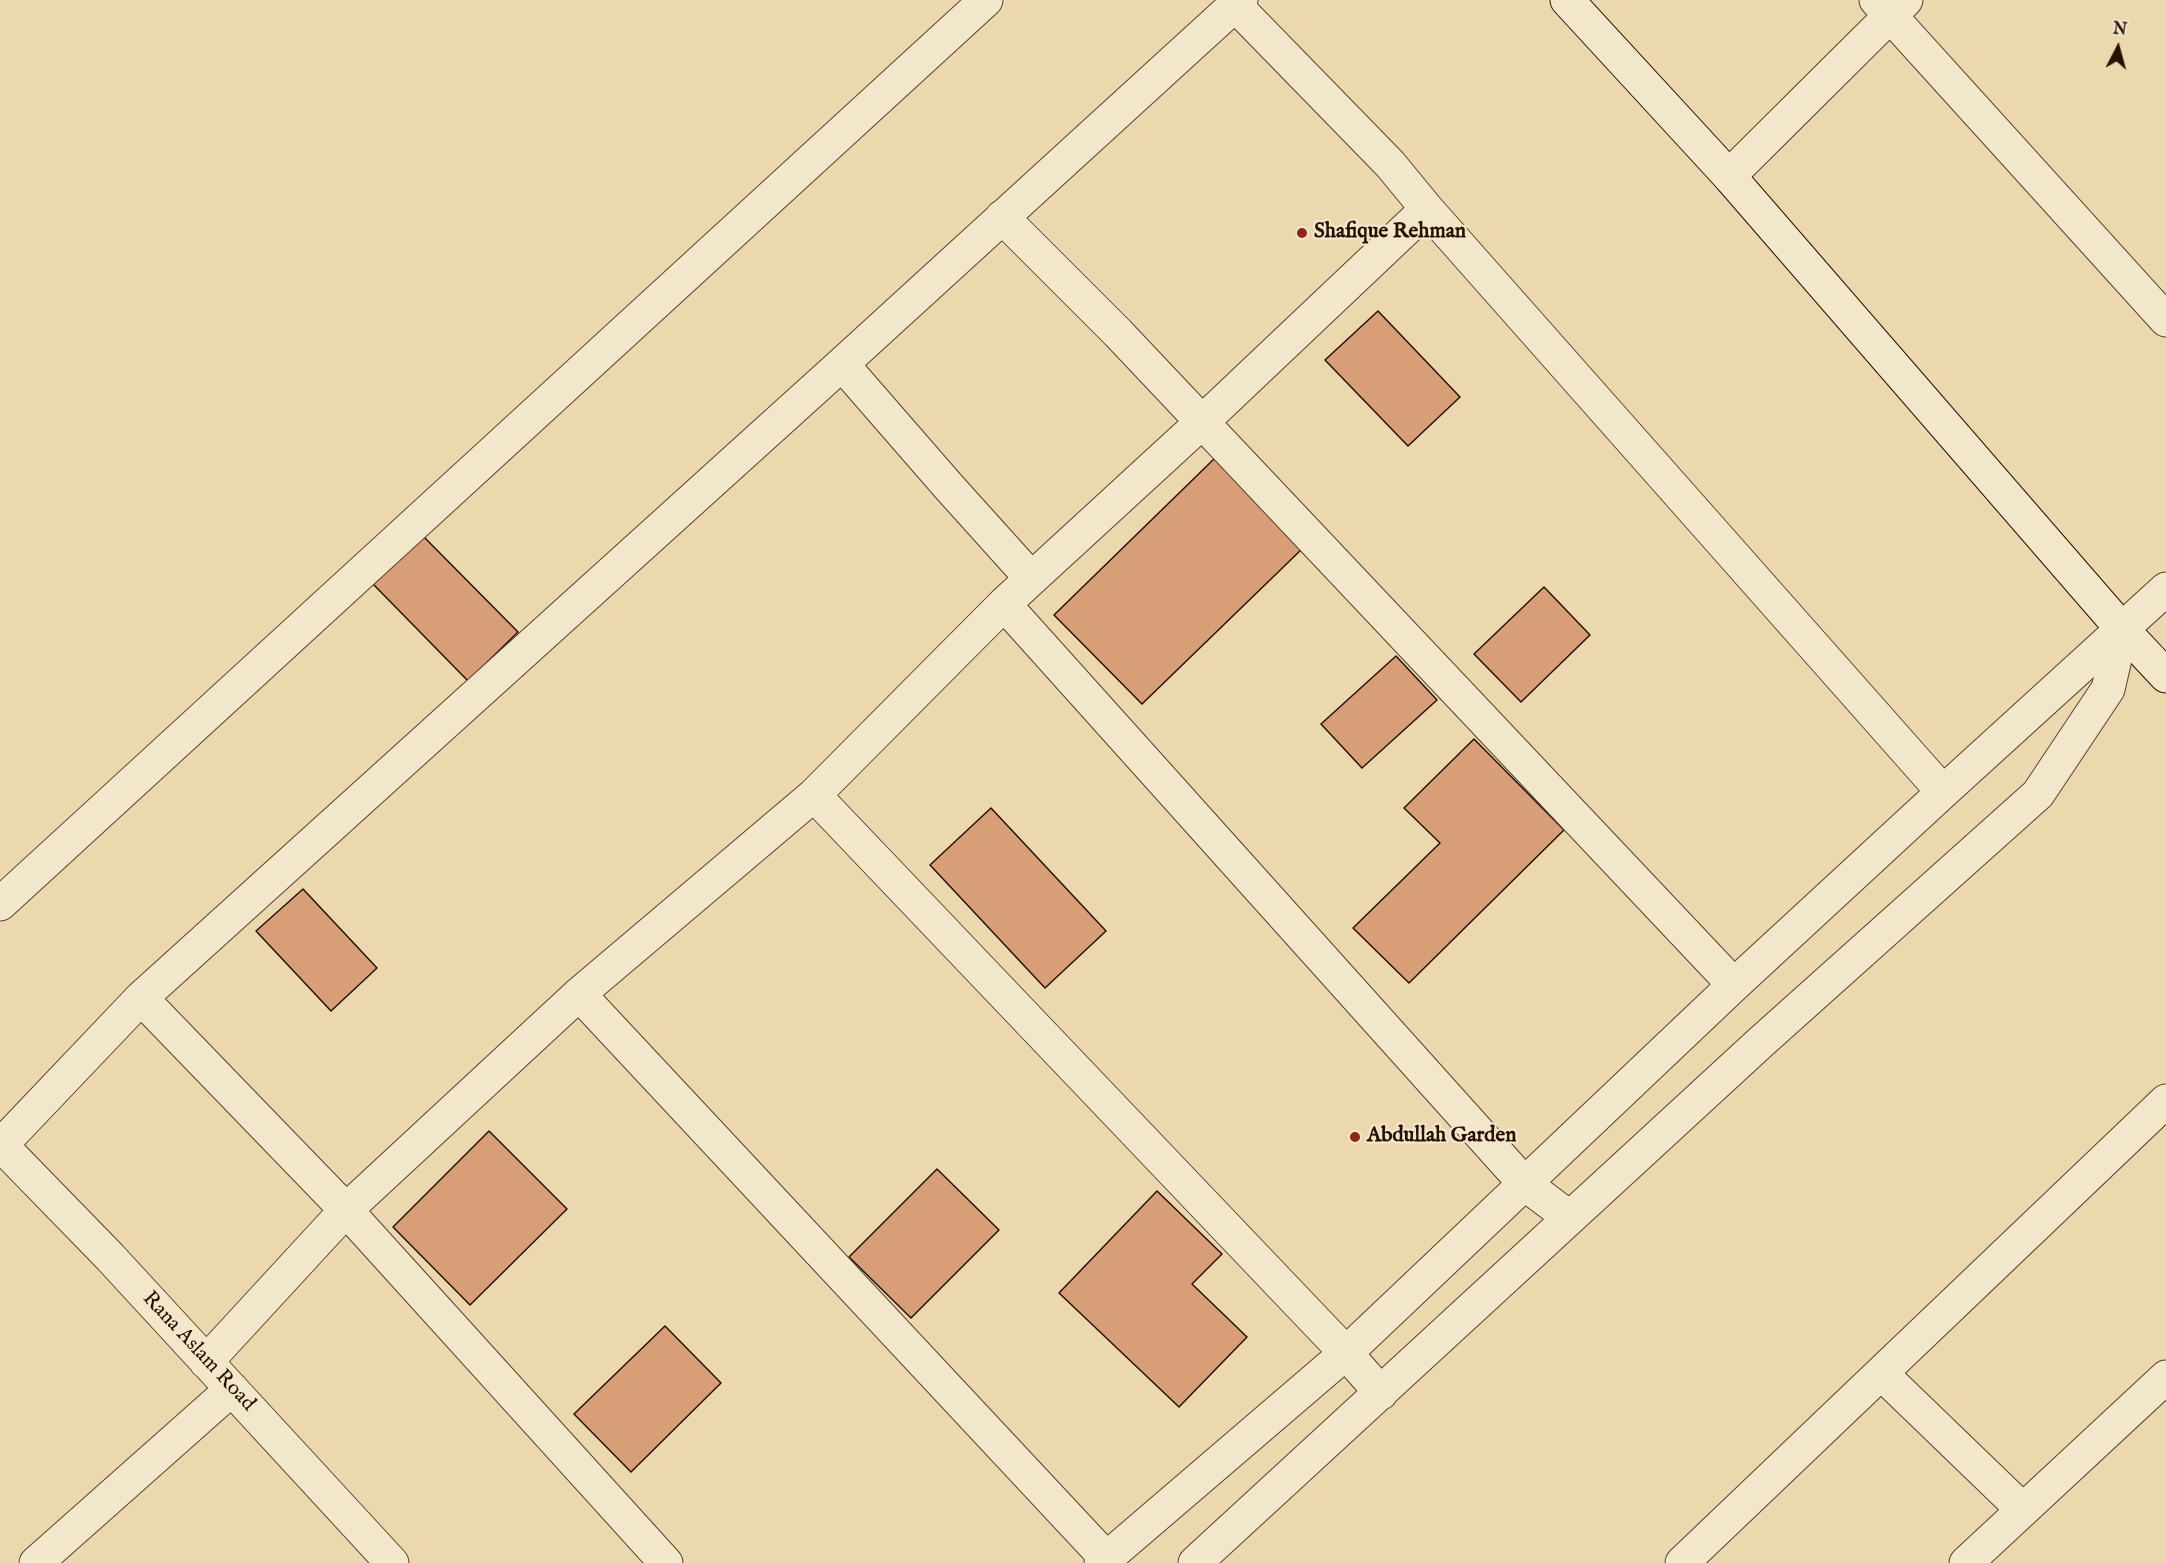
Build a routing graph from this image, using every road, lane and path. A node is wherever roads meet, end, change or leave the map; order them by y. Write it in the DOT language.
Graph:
graph roads {
  1 [pos="986,0"];
  2 [pos="1568,0"];
  3 [pos="1238,3"];
  4 [pos="1890,5"];
  5 [pos="1729,176"];
  6 [pos="1427,209"];
  7 [pos="1002,217"];
  8 [pos="2166,320"];
  9 [pos="842,364"];
  10 [pos="1201,423"];
  11 [pos="1031,578"];
  12 [pos="2166,589"];
  13 [pos="1004,604"];
  14 [pos="2122,629"];
  15 [pos="2166,676"];
  16 [pos="1943,792"];
  17 [pos="814,795"];
  18 [pos="0,904"];
  19 [pos="1734,985"];
  20 [pos="579,994"];
  21 [pos="141,998"];
  22 [pos="2166,1101"];
  23 [pos="0,1145"];
  24 [pos="1525,1184"];
  25 [pos="346,1210"];
  26 [pos="1570,1218"];
  27 [pos="1346,1353"];
  28 [pos="206,1362"];
  29 [pos="1881,1373"];
  30 [pos="2166,1377"];
  31 [pos="232,1389"];
  32 [pos="1381,1393"];
  33 [pos="2023,1510"];
  34 [pos="1103,1561"];
  35 [pos="36,1563"];
  36 [pos="392,1563"];
  37 [pos="666,1563"];
  38 [pos="1195,1563"];
  39 [pos="1682,1563"];
  40 [pos="1966,1563"];
  1 -- 18 [label="street"];
  2 -- 5 [label="street"];
  3 -- 6 [label="street"];
  3 -- 7 [label="street"];
  4 -- 5 [label="street"];
  4 -- 8 [label="street"];
  5 -- 14 [label="street"];
  6 -- 10 [label="street"];
  6 -- 16 [label="street"];
  7 -- 9 [label="street"];
  7 -- 10 [label="street"];
  9 -- 11 [label="street"];
  9 -- 21 [label="street"];
  10 -- 11 [label="street"];
  10 -- 19 [label="street"];
  11 -- 13 [label="street"];
  12 -- 14 [label="street"];
  13 -- 17 [label="street"];
  13 -- 24 [label="street"];
  14 -- 15 [label="street"];
  14 -- 16 [label="street"];
  14 -- 26 [label="street"];
  16 -- 19 [label="street"];
  17 -- 20 [label="street"];
  17 -- 27 [label="street"];
  19 -- 24 [label="street"];
  20 -- 25 [label="street"];
  20 -- 34 [label="street"];
  21 -- 23 [label="street"];
  21 -- 25 [label="street"];
  22 -- 29 [label="street"];
  23 -- 28 [label="street, Rana Aslam Road"];
  24 -- 26 [label="street"];
  24 -- 27 [label="street"];
  25 -- 28 [label="street"];
  25 -- 37 [label="street"];
  26 -- 32 [label="street"];
  27 -- 32 [label="street"];
  27 -- 34 [label="street"];
  28 -- 31 [label="street, Rana Aslam Road"];
  29 -- 33 [label="street"];
  29 -- 39 [label="street"];
  30 -- 33 [label="street"];
  31 -- 35 [label="street"];
  31 -- 36 [label="street, Rana Aslam Road"];
  32 -- 38 [label="street"];
  33 -- 40 [label="street"];
}
